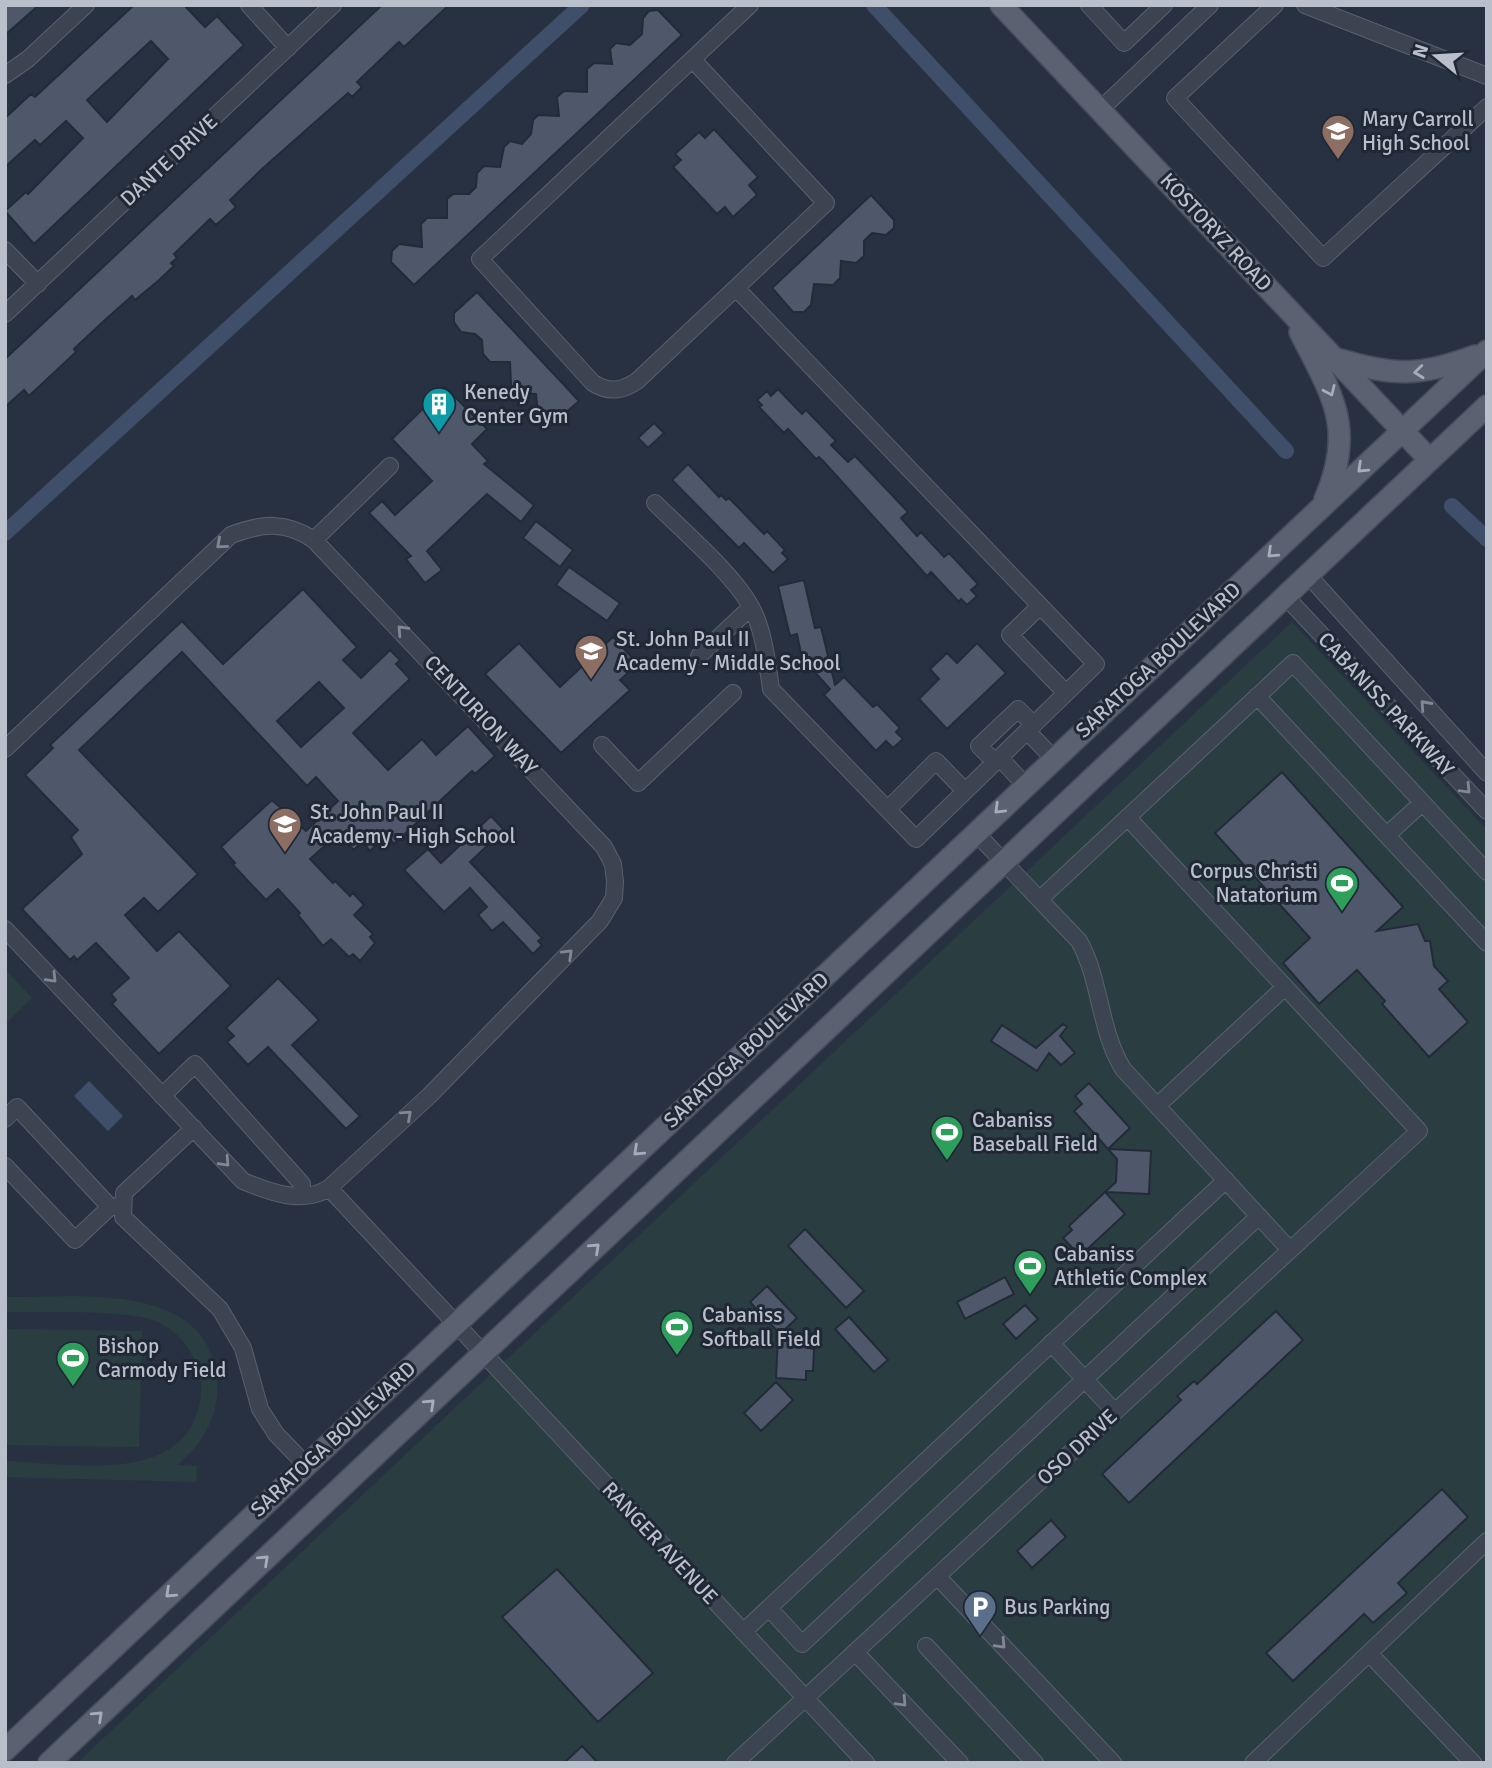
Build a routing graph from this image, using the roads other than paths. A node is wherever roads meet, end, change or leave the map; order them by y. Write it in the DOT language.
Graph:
graph roads {
  1 [pos="86,5"];
  2 [pos="249,5"];
  3 [pos="333,5"];
  4 [pos="750,5"];
  5 [pos="1001,5"];
  6 [pos="1089,5"];
  7 [pos="1164,5"];
  8 [pos="1210,5"];
  9 [pos="1275,5"];
  10 [pos="1305,5"];
  11 [pos="288,48"];
  12 [pos="693,60"];
  13 [pos="5,75"];
  14 [pos="1487,76"];
  15 [pos="1487,107"];
  16 [pos="1100,110"];
  17 [pos="5,250"];
  18 [pos="38,284"];
  19 [pos="736,288"];
  20 [pos="1288,309"];
  21 [pos="5,314"];
  22 [pos="1485,352"];
  23 [pos="1334,358"];
  24 [pos="1487,406"];
  25 [pos="1403,430"];
  26 [pos="1430,460"];
  27 [pos="390,466"];
  28 [pos="655,503"];
  29 [pos="1322,506"];
  30 [pos="314,540"];
  31 [pos="1308,575"];
  32 [pos="1285,596"];
  33 [pos="1040,606"];
  34 [pos="751,607"];
  35 [pos="699,656"];
  36 [pos="733,693"];
  37 [pos="1066,693"];
  38 [pos="1257,696"];
  39 [pos="1030,728"];
  40 [pos="602,744"];
  41 [pos="5,749"];
  42 [pos="1053,758"];
  43 [pos="997,760"];
  44 [pos="1487,773"];
  45 [pos="1025,785"];
  46 [pos="965,791"];
  47 [pos="1422,803"];
  48 [pos="888,810"];
  49 [pos="1487,811"];
  50 [pos="1128,818"];
  51 [pos="976,833"];
  52 [pos="1387,835"];
  53 [pos="1004,862"];
  54 [pos="1487,872"];
  55 [pos="1040,899"];
  56 [pos="5,929"];
  57 [pos="1487,943"];
  58 [pos="1285,987"];
  59 [pos="162,1096"];
  60 [pos="1157,1106"];
  61 [pos="5,1119"];
  62 [pos="194,1128"];
  63 [pos="5,1166"];
  64 [pos="1226,1180"];
  65 [pos="328,1188"];
  66 [pos="301,1196"];
  67 [pos="116,1206"];
  68 [pos="1259,1216"];
  69 [pos="1290,1250"];
  70 [pos="455,1324"];
  71 [pos="1051,1343"];
  72 [pos="483,1354"];
  73 [pos="1085,1379"];
  74 [pos="1115,1412"];
  75 [pos="306,1465"];
  76 [pos="1487,1541"];
  77 [pos="937,1576"];
  78 [pos="769,1608"];
  79 [pos="743,1632"];
  80 [pos="926,1646"];
  81 [pos="855,1652"];
  82 [pos="1369,1653"];
  83 [pos="805,1698"];
  84 [pos="5,1750"];
  85 [pos="1263,1760"];
  86 [pos="49,1763"];
  87 [pos="735,1763"];
  88 [pos="866,1763"];
  89 [pos="960,1763"];
  90 [pos="1035,1763"];
  91 [pos="1113,1763"];
  92 [pos="1472,1763"];
  1 -- 13 [label="street"];
  2 -- 11 [label="street"];
  3 -- 11 [label="street, DANTE DRIVE"];
  4 -- 12 [label="street"];
  5 -- 16 [label="main road, KOSTORYZ ROAD"];
  6 -- 7 [label="street"];
  8 -- 16 [label="street"];
  9 -- 15 [label="street"];
  10 -- 14 [label="street"];
  11 -- 18 [label="street, DANTE DRIVE"];
  12 -- 19 [label="street"];
  12 -- 19 [label="street"];
  16 -- 20 [label="main road, KOSTORYZ ROAD"];
  17 -- 18 [label="street"];
  18 -- 21 [label="street, DANTE DRIVE"];
  19 -- 33 [label="street"];
  20 -- 23 [label="main road, KOSTORYZ ROAD"];
  20 -- 29 [label="main road, one-way"];
  22 -- 23 [label="main road, one-way"];
  22 -- 25 [label="main road, SARATOGA BOULEVARD"];
  23 -- 25 [label="main road, KOSTORYZ ROAD"];
  24 -- 26 [label="main road, SARATOGA BOULEVARD"];
  25 -- 26 [label="main road, KOSTORYZ ROAD"];
  25 -- 29 [label="main road, SARATOGA BOULEVARD, one-way"];
  26 -- 31 [label="main road, SARATOGA BOULEVARD"];
  27 -- 30 [label="street"];
  28 -- 34 [label="street"];
  29 -- 42 [label="main road, SARATOGA BOULEVARD, one-way"];
  30 -- 41 [label="street, CENTURION WAY, one-way"];
  65 -- 30 [label="street, CENTURION WAY, one-way"];
  31 -- 32 [label="main road, SARATOGA BOULEVARD"];
  44 -- 31 [label="street, CABANISS PARKWAY, one-way"];
  32 -- 49 [label="street, CABANISS PARKWAY, one-way"];
  32 -- 53 [label="main road, SARATOGA BOULEVARD"];
  33 -- 37 [label="street"];
  33 -- 37 [label="street"];
  34 -- 35 [label="street"];
  34 -- 48 [label="street"];
  36 -- 40 [label="street"];
  37 -- 39 [label="street"];
  38 -- 47 [label="street"];
  38 -- 50 [label="street"];
  38 -- 52 [label="street"];
  39 -- 42 [label="street"];
  39 -- 43 [label="street"];
  39 -- 43 [label="street"];
  42 -- 45 [label="main road, SARATOGA BOULEVARD"];
  43 -- 45 [label="street"];
  43 -- 46 [label="street"];
  45 -- 51 [label="main road, SARATOGA BOULEVARD, one-way"];
  46 -- 48 [label="street"];
  46 -- 48 [label="street"];
  47 -- 52 [label="street"];
  47 -- 54 [label="street"];
  50 -- 55 [label="street"];
  50 -- 58 [label="street"];
  51 -- 53 [label="street"];
  51 -- 70 [label="main road, SARATOGA BOULEVARD, one-way"];
  52 -- 57 [label="street"];
  53 -- 55 [label="street"];
  72 -- 53 [label="main road, SARATOGA BOULEVARD, one-way"];
  55 -- 60 [label="street"];
  56 -- 59 [label="street, CENTURION WAY, one-way"];
  58 -- 60 [label="street"];
  58 -- 69 [label="street, OSO DRIVE"];
  59 -- 62 [label="street, CENTURION WAY"];
  59 -- 66 [label="street"];
  60 -- 64 [label="street"];
  61 -- 67 [label="street"];
  62 -- 66 [label="street, CENTURION WAY, one-way"];
  62 -- 67 [label="street"];
  63 -- 67 [label="street"];
  64 -- 68 [label="street"];
  64 -- 71 [label="street"];
  65 -- 66 [label="street, CENTURION WAY"];
  65 -- 70 [label="street"];
  67 -- 75 [label="street"];
  68 -- 69 [label="street"];
  68 -- 73 [label="street"];
  69 -- 74 [label="street, OSO DRIVE"];
  70 -- 72 [label="street, RANGER AVENUE"];
  70 -- 75 [label="main road, SARATOGA BOULEVARD"];
  71 -- 73 [label="street"];
  71 -- 78 [label="street"];
  72 -- 79 [label="street, RANGER AVENUE"];
  86 -- 72 [label="main road, SARATOGA BOULEVARD, one-way"];
  73 -- 74 [label="street"];
  73 -- 78 [label="street"];
  74 -- 77 [label="street, OSO DRIVE"];
  75 -- 84 [label="main road, SARATOGA BOULEVARD, one-way"];
  76 -- 82 [label="street"];
  77 -- 81 [label="street, OSO DRIVE"];
  77 -- 91 [label="street, one-way"];
  78 -- 79 [label="street"];
  79 -- 83 [label="street, RANGER AVENUE"];
  80 -- 90 [label="street"];
  81 -- 83 [label="street, OSO DRIVE"];
  81 -- 89 [label="street, one-way"];
  82 -- 85 [label="street"];
  82 -- 92 [label="street"];
  83 -- 87 [label="street, OSO DRIVE"];
  83 -- 88 [label="street, RANGER AVENUE"];
}
